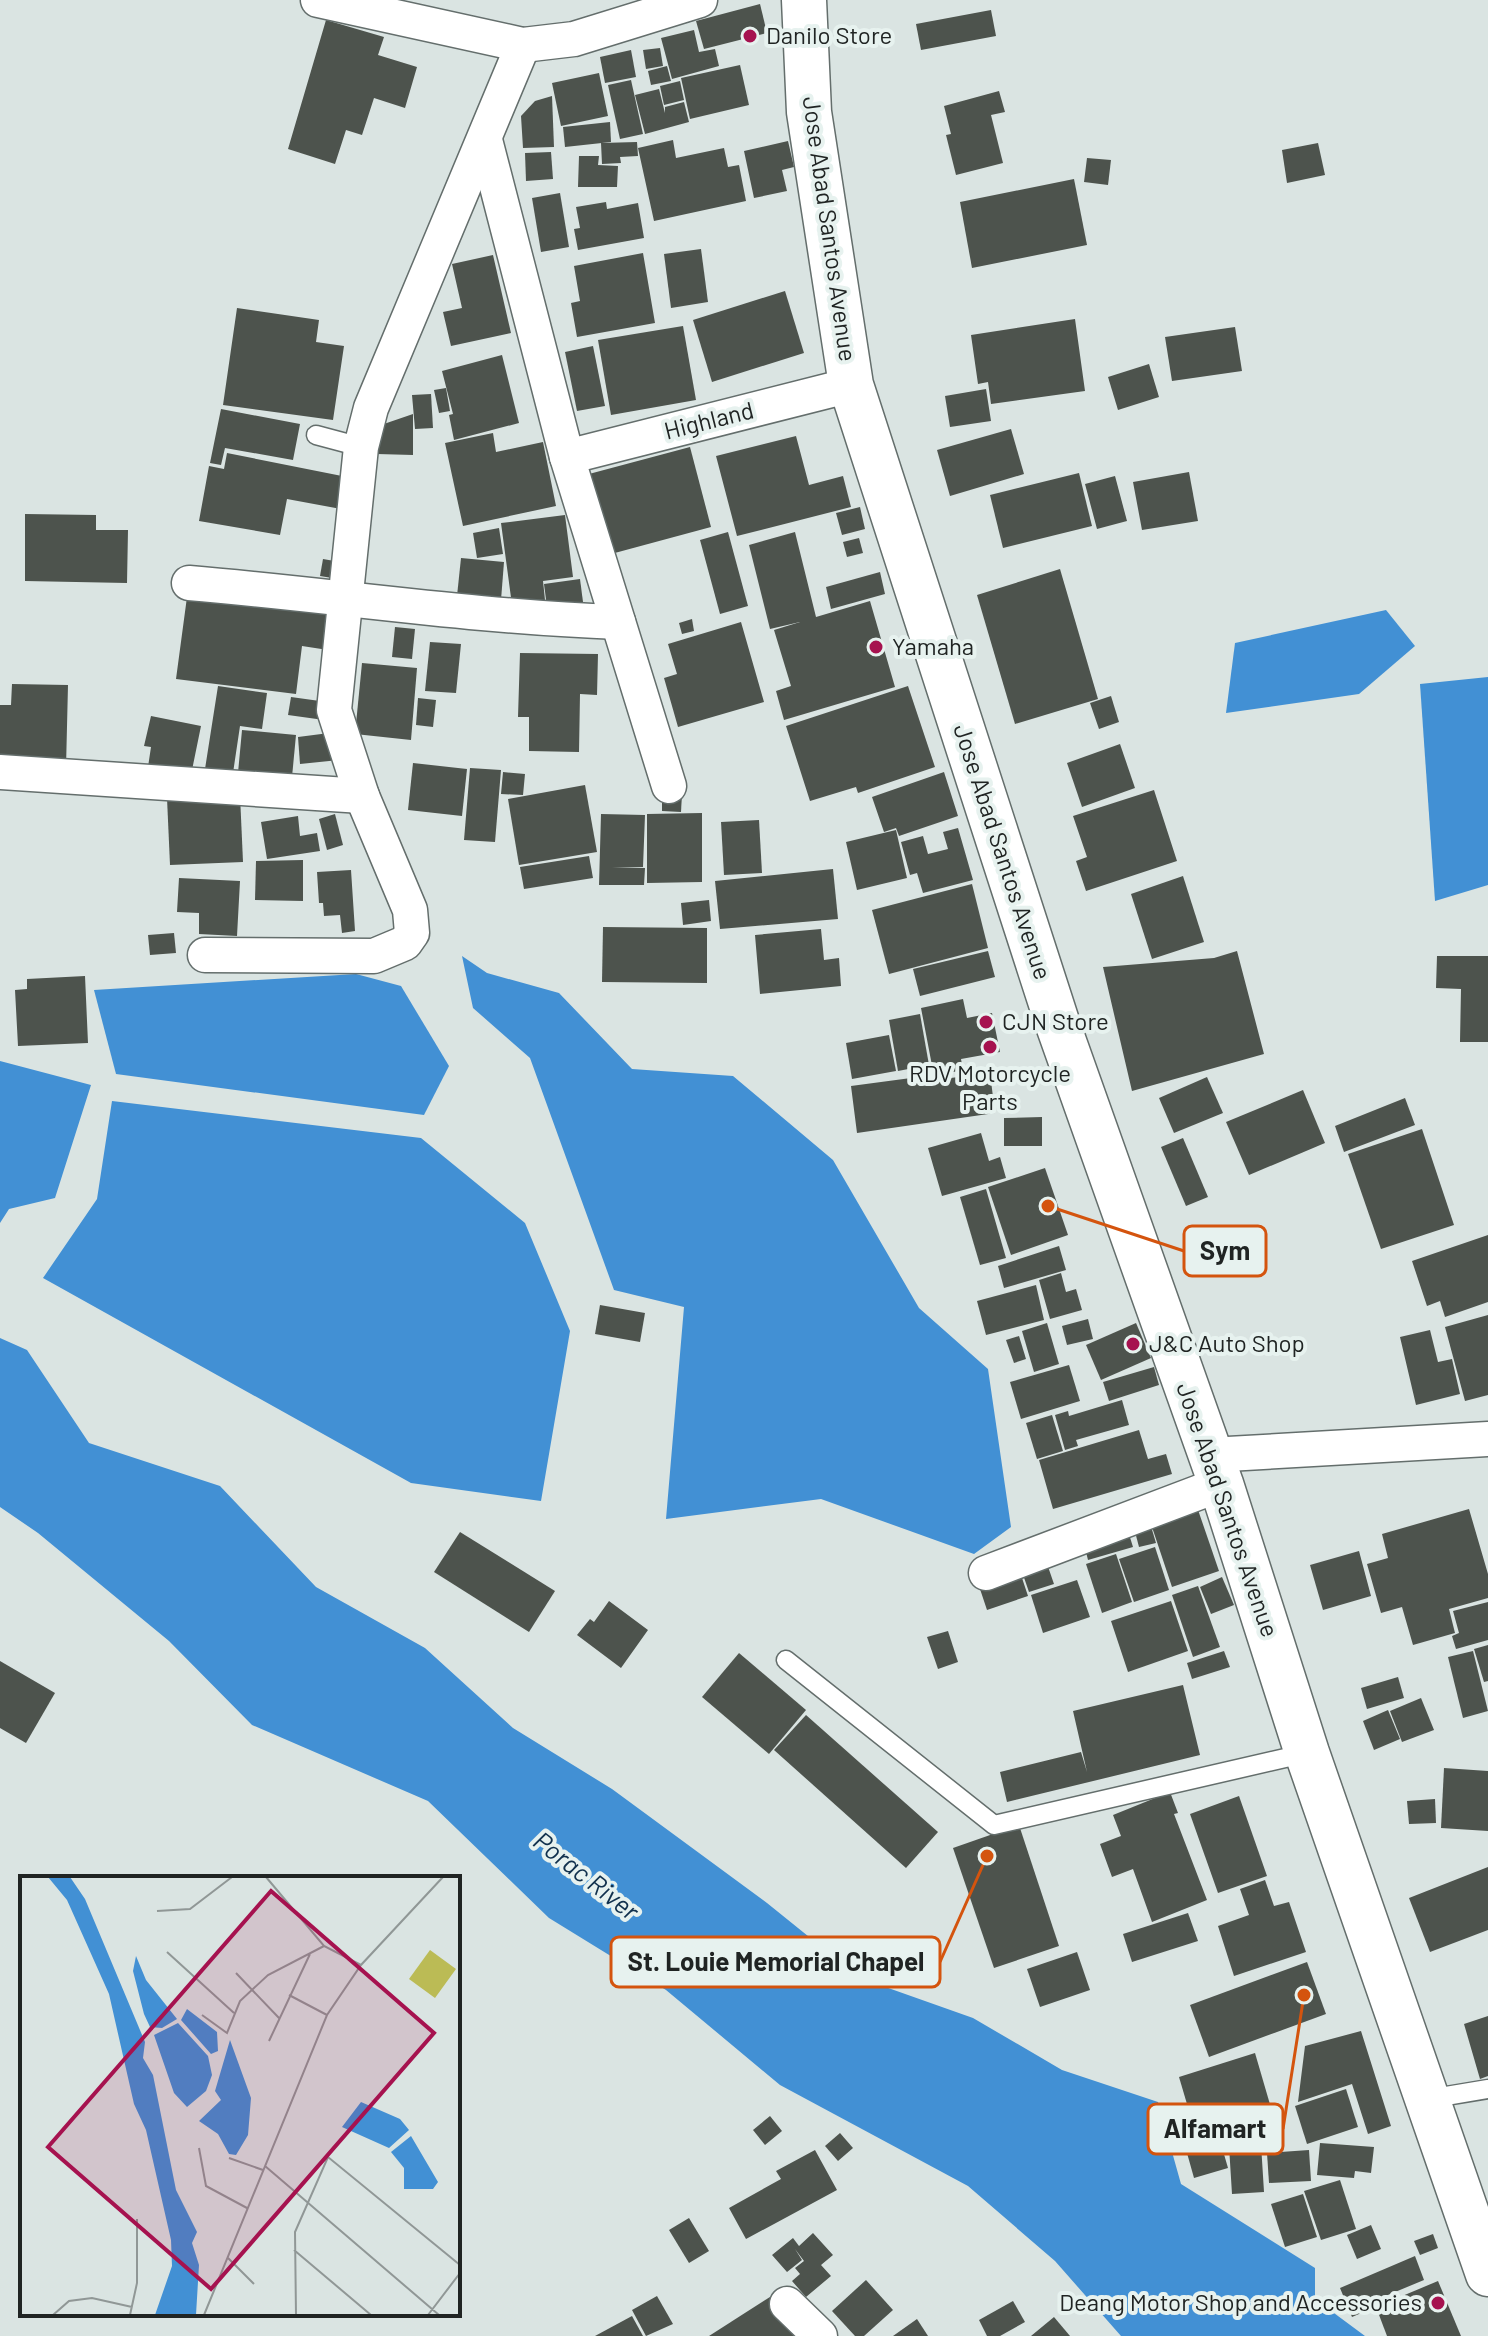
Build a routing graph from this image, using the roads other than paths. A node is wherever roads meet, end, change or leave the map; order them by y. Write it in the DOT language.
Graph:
graph roads {
  1 [pos="318,0"];
  2 [pos="700,0"];
  3 [pos="804,0"];
  4 [pos="523,45"];
  5 [pos="485,140"];
  6 [pos="851,385"];
  7 [pos="316,435"];
  8 [pos="361,447"];
  9 [pos="567,457"];
  10 [pos="189,583"];
  11 [pos="348,597"];
  12 [pos="618,622"];
  13 [pos="0,772"];
  14 [pos="669,786"];
  15 [pos="362,796"];
  16 [pos="205,955"];
  17 [pos="1488,1439"];
  18 [pos="1215,1469"];
  19 [pos="986,1573"];
  20 [pos="786,1660"];
  21 [pos="1307,1753"];
  22 [pos="1488,2089"];
  23 [pos="1426,2099"];
  24 [pos="1488,2274"];
  25 [pos="787,2304"];
  26 [pos="820,2336"];
  1 -- 4 [label="street"];
  2 -- 4 [label="street"];
  3 -- 6 [label="main road, Jose Abad Santos Avenue"];
  4 -- 5 [label="street"];
  5 -- 8 [label="street"];
  5 -- 9 [label="street"];
  6 -- 9 [label="street, Highland"];
  6 -- 18 [label="main road, Jose Abad Santos Avenue"];
  7 -- 8 [label="lane"];
  8 -- 11 [label="street"];
  9 -- 12 [label="street"];
  10 -- 11 [label="street"];
  11 -- 12 [label="street"];
  11 -- 15 [label="street"];
  12 -- 14 [label="street"];
  13 -- 15 [label="street"];
  15 -- 16 [label="street"];
  17 -- 18 [label="street"];
  18 -- 19 [label="street"];
  18 -- 21 [label="main road, Jose Abad Santos Avenue"];
  20 -- 21 [label="lane"];
  21 -- 23 [label="main road, Jose Abad Santos Avenue"];
  22 -- 23 [label="lane"];
  23 -- 24 [label="main road, Jose Abad Santos Avenue"];
  25 -- 26 [label="street"];
}
